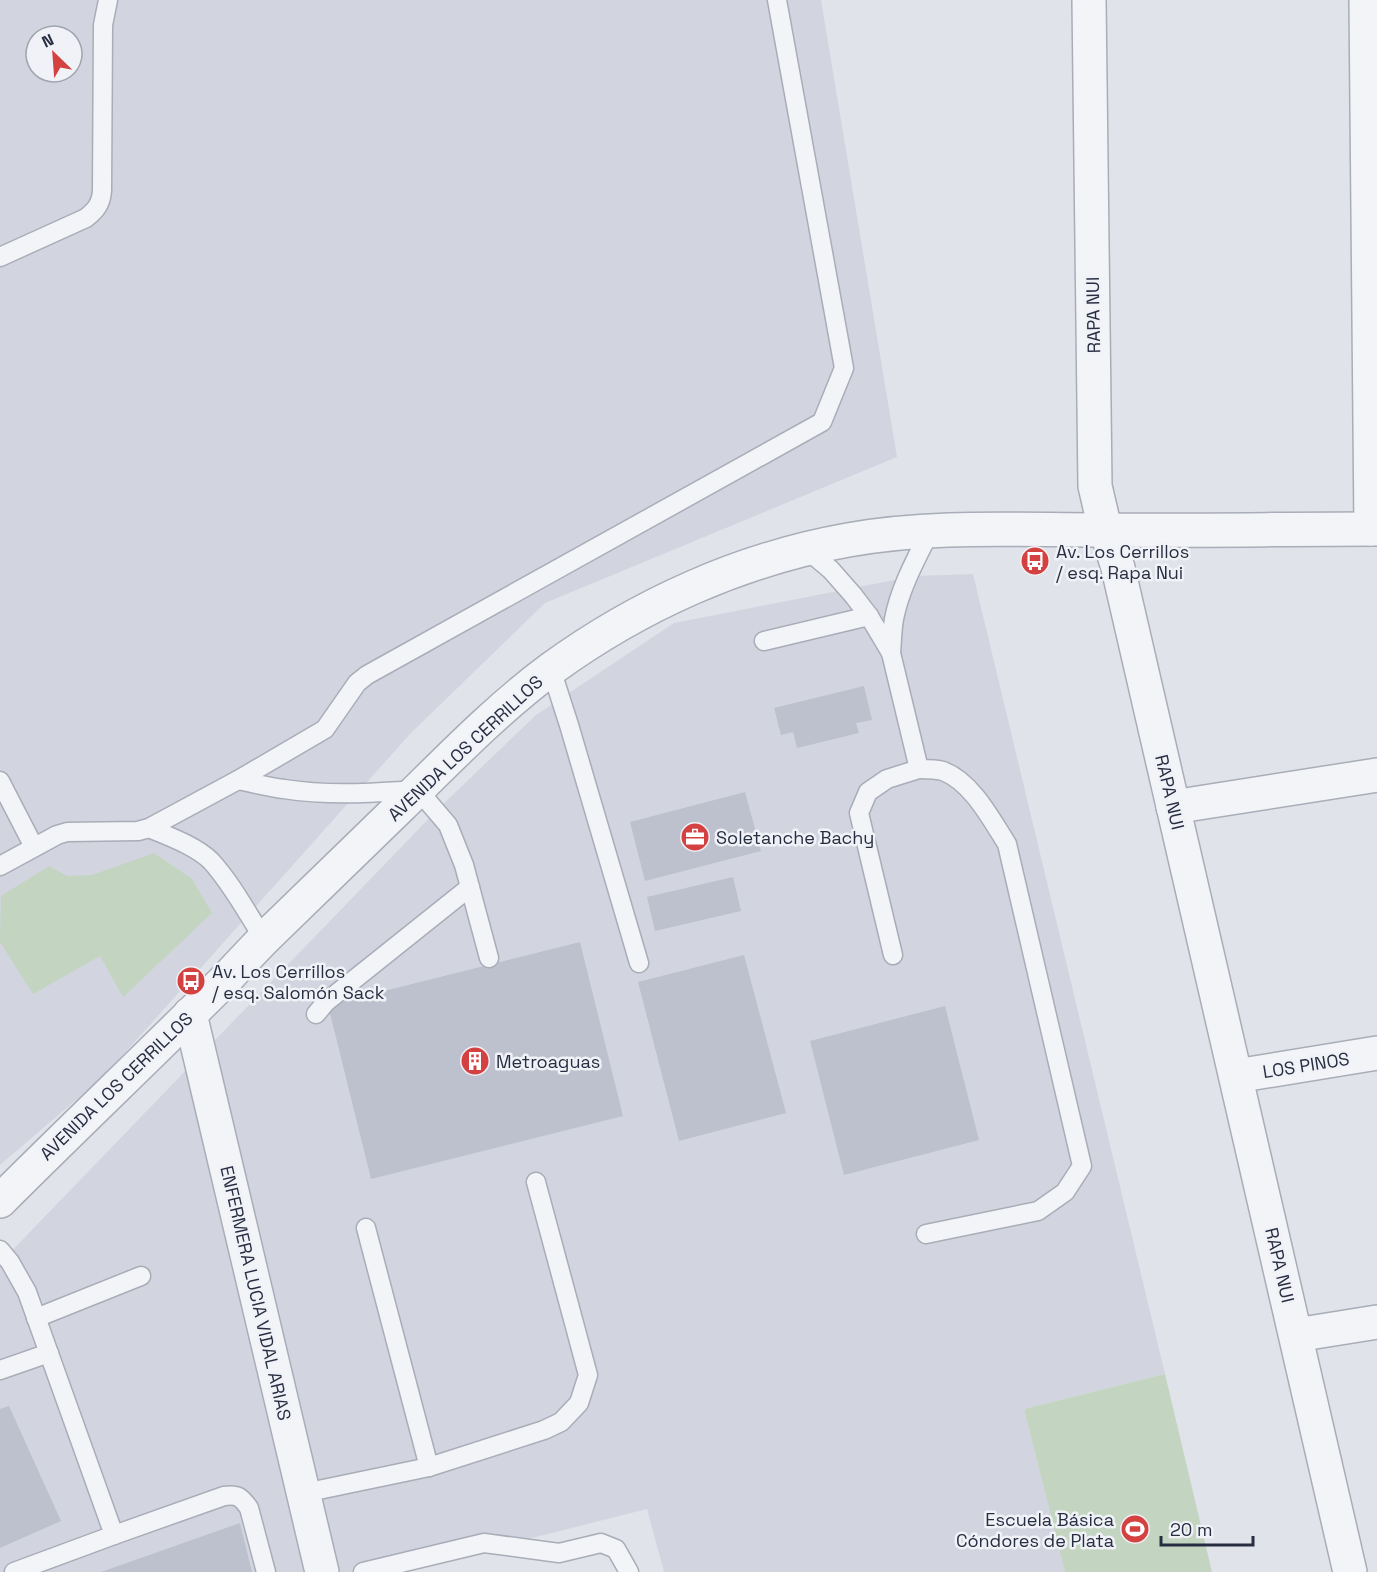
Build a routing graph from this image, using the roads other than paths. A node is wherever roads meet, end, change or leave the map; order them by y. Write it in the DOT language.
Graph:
graph roads {
  1 [pos="108,0"];
  2 [pos="777,0"];
  3 [pos="1089,0"];
  4 [pos="1366,0"];
  5 [pos="0,257"];
  6 [pos="1374,529"];
  7 [pos="1106,530"];
  8 [pos="930,531"];
  9 [pos="806,549"];
  10 [pos="869,616"];
  11 [pos="764,641"];
  12 [pos="891,653"];
  13 [pos="551,669"];
  14 [pos="919,769"];
  15 [pos="1377,775"];
  16 [pos="238,780"];
  17 [pos="0,782"];
  18 [pos="418,790"];
  19 [pos="1173,807"];
  20 [pos="149,828"];
  21 [pos="34,847"];
  22 [pos="0,866"];
  23 [pos="470,887"];
  24 [pos="264,939"];
  25 [pos="893,955"];
  26 [pos="489,958"];
  27 [pos="639,963"];
  28 [pos="190,1014"];
  29 [pos="316,1014"];
  30 [pos="1377,1053"];
  31 [pos="1236,1076"];
  32 [pos="536,1182"];
  33 [pos="0,1201"];
  34 [pos="366,1228"];
  35 [pos="926,1234"];
  36 [pos="0,1250"];
  37 [pos="141,1276"];
  38 [pos="36,1318"];
  39 [pos="1377,1322"];
  40 [pos="1296,1335"];
  41 [pos="49,1353"];
  42 [pos="0,1370"];
  43 [pos="429,1467"];
  44 [pos="304,1493"];
  45 [pos="114,1535"];
  46 [pos="14,1572"];
  47 [pos="266,1572"];
  48 [pos="322,1572"];
  49 [pos="363,1572"];
  50 [pos="629,1572"];
  51 [pos="1350,1572"];
  1 -- 5 [label="lane"];
  2 -- 16 [label="lane"];
  3 -- 7 [label="street, RAPA NUI"];
  4 -- 6 [label="street"];
  6 -- 7 [label="street, AVENIDA LOS CERRILLOS"];
  7 -- 8 [label="street, AVENIDA LOS CERRILLOS"];
  7 -- 19 [label="street, RAPA NUI"];
  8 -- 9 [label="street, AVENIDA LOS CERRILLOS"];
  8 -- 12 [label="lane"];
  9 -- 10 [label="lane"];
  9 -- 13 [label="street, AVENIDA LOS CERRILLOS"];
  10 -- 11 [label="lane"];
  10 -- 12 [label="lane"];
  12 -- 14 [label="lane"];
  13 -- 18 [label="street, AVENIDA LOS CERRILLOS"];
  13 -- 27 [label="lane"];
  14 -- 25 [label="lane"];
  14 -- 35 [label="lane"];
  15 -- 19 [label="street"];
  16 -- 18 [label="lane"];
  16 -- 20 [label="lane"];
  17 -- 21 [label="lane"];
  18 -- 23 [label="lane"];
  18 -- 24 [label="street, AVENIDA LOS CERRILLOS"];
  19 -- 31 [label="street, RAPA NUI"];
  20 -- 21 [label="lane"];
  20 -- 24 [label="lane"];
  21 -- 22 [label="lane"];
  23 -- 26 [label="lane"];
  23 -- 29 [label="lane"];
  24 -- 28 [label="street, AVENIDA LOS CERRILLOS"];
  28 -- 33 [label="street, AVENIDA LOS CERRILLOS"];
  28 -- 44 [label="street, ENFERMERA LUCIA VIDAL ARIAS"];
  30 -- 31 [label="street, LOS PINOS"];
  31 -- 40 [label="street, RAPA NUI"];
  32 -- 43 [label="lane"];
  34 -- 43 [label="lane"];
  36 -- 38 [label="lane"];
  37 -- 38 [label="lane"];
  38 -- 41 [label="lane"];
  39 -- 40 [label="street"];
  40 -- 51 [label="street, RAPA NUI"];
  41 -- 42 [label="lane"];
  41 -- 45 [label="lane"];
  43 -- 44 [label="lane"];
  44 -- 48 [label="street, ENFERMERA LUCIA VIDAL ARIAS"];
  45 -- 46 [label="lane"];
  45 -- 47 [label="lane"];
  49 -- 50 [label="lane"];
}
